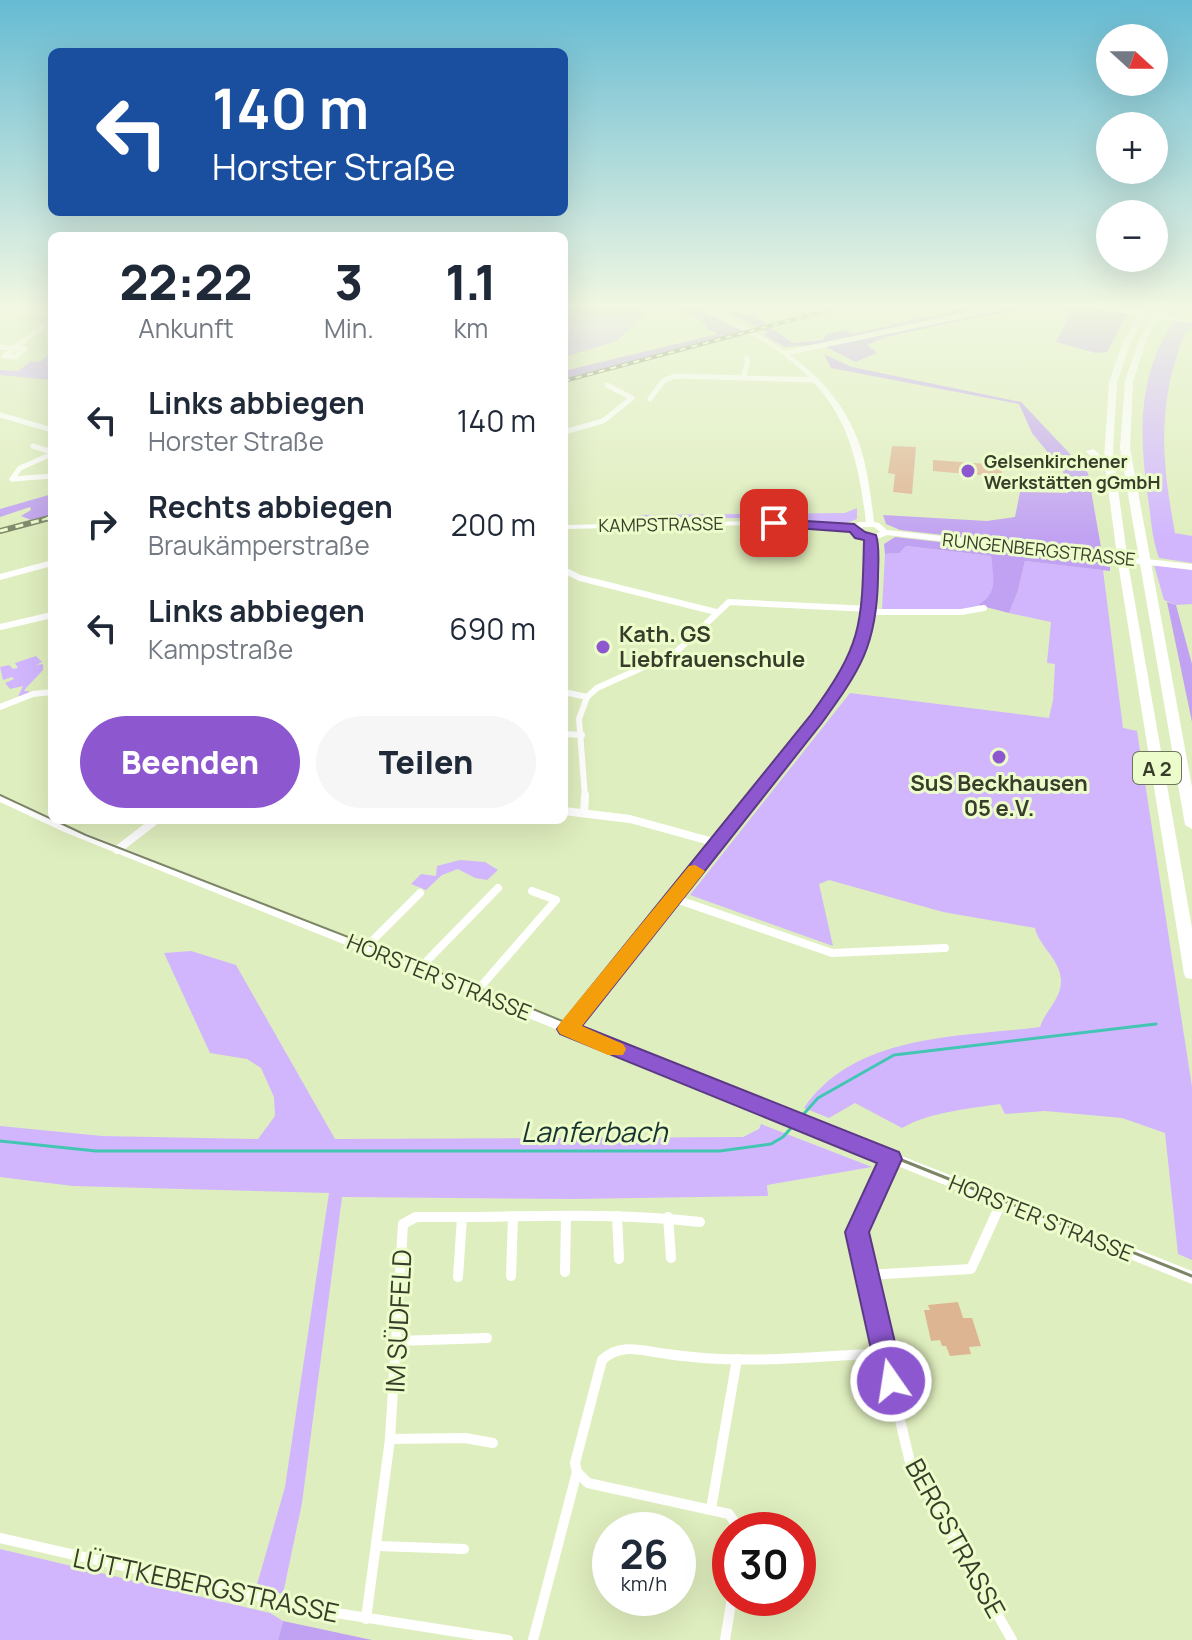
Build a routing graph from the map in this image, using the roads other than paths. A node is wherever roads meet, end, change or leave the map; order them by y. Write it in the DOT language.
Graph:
graph roads {
  1 [pos="607,385"];
  2 [pos="662,385"];
  3 [pos="821,385"];
  4 [pos="1113,385"];
  5 [pos="1129,385"];
  6 [pos="650,399"];
  7 [pos="0,415"];
  8 [pos="48,429"];
  9 [pos="568,431"];
  10 [pos="33,446"];
  11 [pos="1091,451"];
  12 [pos="48,452"];
  13 [pos="48,455"];
  14 [pos="1110,471"];
  15 [pos="48,476"];
  16 [pos="870,524"];
  17 [pos="568,527"];
  18 [pos="854,529"];
  19 [pos="885,532"];
  20 [pos="871,538"];
  21 [pos="48,564"];
  22 [pos="1192,567"];
  23 [pos="568,572"];
  24 [pos="0,577"];
  25 [pos="984,608"];
  26 [pos="870,611"];
  27 [pos="716,612"];
  28 [pos="48,616"];
  29 [pos="0,627"];
  30 [pos="48,692"];
  31 [pos="568,693"];
  32 [pos="587,697"];
  33 [pos="0,707"];
  34 [pos="568,734"];
  35 [pos="582,735"];
  36 [pos="0,798"];
  37 [pos="568,811"];
  38 [pos="584,813"];
  39 [pos="48,822"];
  40 [pos="54,824"];
  41 [pos="151,824"];
  42 [pos="1192,825"];
  43 [pos="717,843"];
  44 [pos="117,850"];
  45 [pos="498,888"];
  46 [pos="532,891"];
  47 [pos="420,893"];
  48 [pos="673,898"];
  49 [pos="365,948"];
  50 [pos="945,948"];
  51 [pos="419,969"];
  52 [pos="1192,974"];
  53 [pos="476,992"];
  54 [pos="568,1029"];
  55 [pos="891,1159"];
  56 [pos="1001,1203"];
  57 [pos="617,1216"];
  58 [pos="513,1217"];
  59 [pos="566,1217"];
  60 [pos="668,1217"];
  61 [pos="462,1218"];
  62 [pos="700,1222"];
  63 [pos="671,1258"];
  64 [pos="619,1259"];
  65 [pos="565,1272"];
  66 [pos="867,1275"];
  67 [pos="511,1276"];
  68 [pos="458,1277"];
  69 [pos="1192,1278"];
  70 [pos="487,1338"];
  71 [pos="398,1341"];
  72 [pos="885,1353"];
  73 [pos="737,1359"];
  74 [pos="390,1439"];
  75 [pos="493,1443"];
  76 [pos="577,1472"];
  77 [pos="711,1509"];
  78 [pos="722,1512"];
  79 [pos="0,1538"];
  80 [pos="378,1546"];
  81 [pos="464,1549"];
  82 [pos="729,1616"];
  83 [pos="366,1619"];
  84 [pos="508,1640"];
  85 [pos="533,1640"];
  86 [pos="725,1640"];
  87 [pos="1012,1640"];
  1 -- 9 [label="street"];
  2 -- 6 [label="street"];
  3 -- 16 [label="street"];
  4 -- 14 [label="highway, A 2"];
  5 -- 42 [label="highway, A 2"];
  7 -- 8 [label="street"];
  10 -- 12 [label="street"];
  11 -- 14 [label="highway"];
  13 -- 15 [label="street"];
  14 -- 52 [label="highway, A 2"];
  16 -- 18 [label="street"];
  16 -- 19 [label="street"];
  17 -- 18 [label="street, KAMPSTRASSE"];
  18 -- 20 [label="street"];
  19 -- 20 [label="street"];
  19 -- 22 [label="street, RUNGENBERGSTRASSE"];
  20 -- 26 [label="street"];
  21 -- 24 [label="street"];
  23 -- 27 [label="street"];
  25 -- 26 [label="street"];
  26 -- 27 [label="street"];
  26 -- 43 [label="street"];
  27 -- 32 [label="street"];
  28 -- 29 [label="street"];
  30 -- 33 [label="street"];
  31 -- 32 [label="street"];
  32 -- 35 [label="street"];
  34 -- 35 [label="street"];
  35 -- 38 [label="street"];
  36 -- 39 [label="street, HORSTER STRASSE"];
  37 -- 38 [label="street"];
  38 -- 43 [label="street"];
  40 -- 44 [label="street, HORSTER STRASSE"];
  41 -- 44 [label="street"];
  43 -- 48 [label="street"];
  44 -- 49 [label="street, HORSTER STRASSE"];
  45 -- 51 [label="street"];
  46 -- 53 [label="street"];
  47 -- 49 [label="street"];
  48 -- 50 [label="street"];
  48 -- 54 [label="street"];
  49 -- 51 [label="street, HORSTER STRASSE"];
  51 -- 53 [label="street, HORSTER STRASSE"];
  53 -- 54 [label="street, HORSTER STRASSE"];
  54 -- 55 [label="street, HORSTER STRASSE"];
  55 -- 56 [label="street, HORSTER STRASSE"];
  55 -- 66 [label="street, BERGSTRASSE"];
  56 -- 66 [label="street"];
  56 -- 69 [label="street, HORSTER STRASSE"];
  57 -- 59 [label="street, IM SÜDFELD"];
  57 -- 60 [label="street, IM SÜDFELD"];
  57 -- 64 [label="street"];
  58 -- 59 [label="street, IM SÜDFELD"];
  58 -- 61 [label="street, IM SÜDFELD"];
  58 -- 67 [label="street"];
  59 -- 65 [label="street"];
  60 -- 62 [label="street, IM SÜDFELD"];
  60 -- 63 [label="street"];
  61 -- 68 [label="street"];
  61 -- 71 [label="street, IM SÜDFELD"];
  66 -- 72 [label="street, BERGSTRASSE"];
  70 -- 71 [label="street"];
  71 -- 74 [label="street, IM SÜDFELD"];
  72 -- 73 [label="street"];
  72 -- 87 [label="street, BERGSTRASSE"];
  73 -- 76 [label="street"];
  73 -- 77 [label="street"];
  74 -- 75 [label="street"];
  74 -- 80 [label="street, IM SÜDFELD"];
  76 -- 77 [label="street"];
  76 -- 85 [label="street"];
  77 -- 78 [label="street"];
  79 -- 83 [label="street, LÜTTKEBERGSTRASSE"];
  80 -- 81 [label="street"];
  80 -- 83 [label="street, IM SÜDFELD"];
  82 -- 86 [label="street"];
  83 -- 84 [label="street, LÜTTKEBERGSTRASSE"];
}
